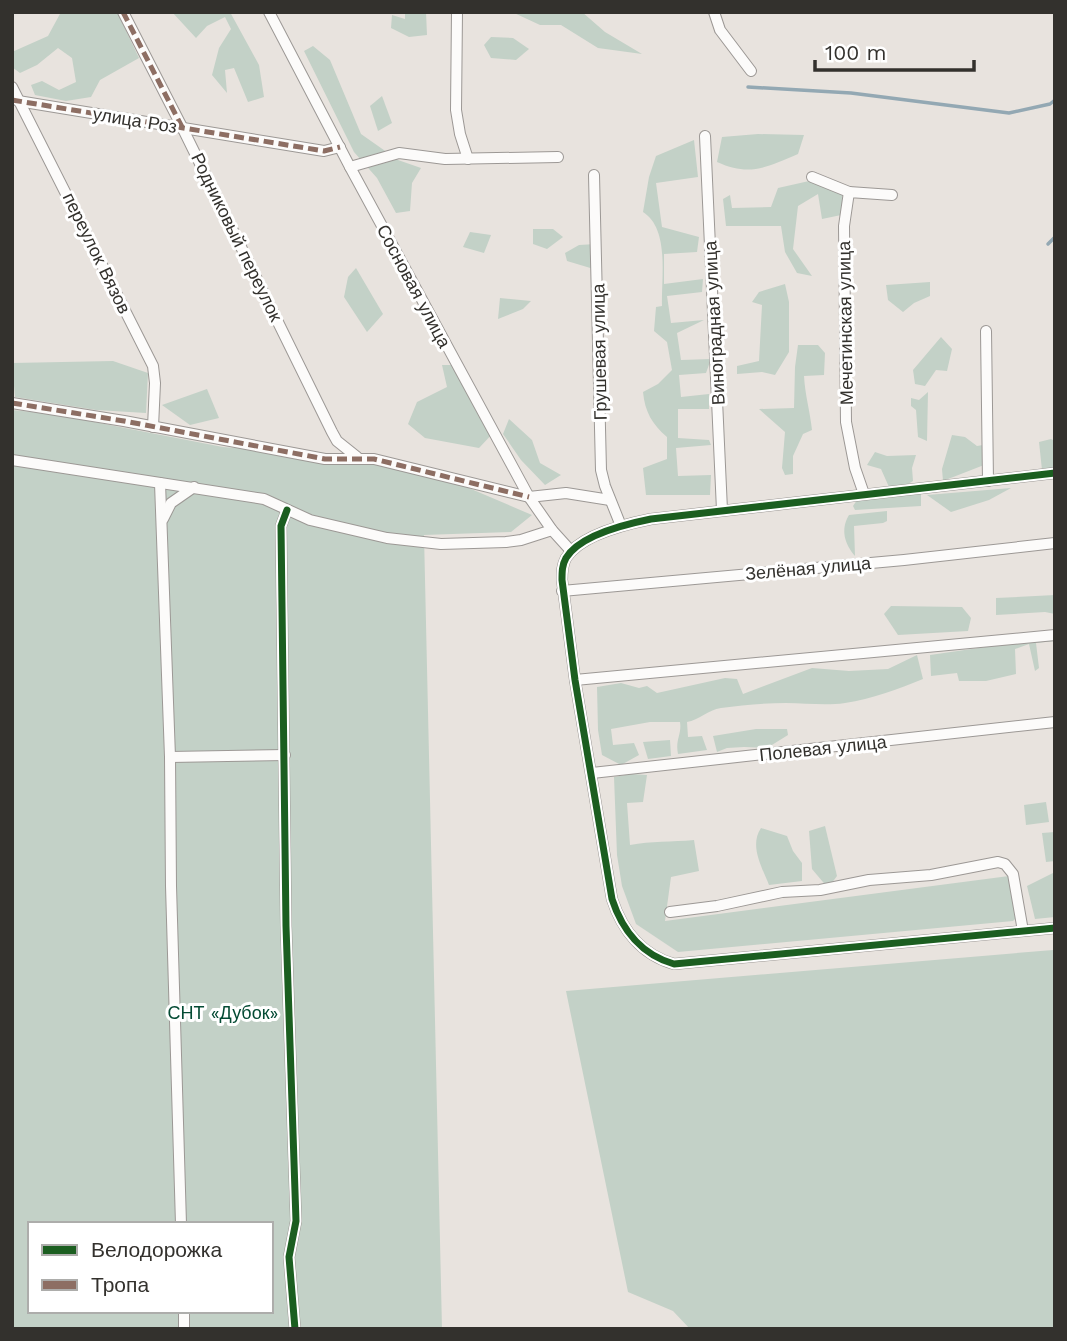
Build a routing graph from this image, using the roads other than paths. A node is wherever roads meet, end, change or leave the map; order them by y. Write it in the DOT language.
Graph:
graph roads {
  1 [pos="123,12"];
  2 [pos="269,12"];
  3 [pos="457,12"];
  4 [pos="713,12"];
  5 [pos="751,71"];
  6 [pos="12,87"];
  7 [pos="17,101"];
  8 [pos="182,127"];
  9 [pos="705,136"];
  10 [pos="340,147"];
  11 [pos="558,157"];
  12 [pos="468,159"];
  13 [pos="350,167"];
  14 [pos="594,175"];
  15 [pos="812,177"];
  16 [pos="849,192"];
  17 [pos="892,195"];
  18 [pos="986,331"];
  19 [pos="12,404"];
  20 [pos="153,427"];
  21 [pos="357,457"];
  22 [pos="12,460"];
  23 [pos="1055,473"];
  24 [pos="988,481"];
  25 [pos="160,484"];
  26 [pos="194,487"];
  27 [pos="864,494"];
  28 [pos="529,497"];
  29 [pos="610,500"];
  30 [pos="287,510"];
  31 [pos="722,510"];
  32 [pos="162,523"];
  33 [pos="621,526"];
  34 [pos="552,530"];
  35 [pos="1055,543"];
  36 [pos="572,551"];
  37 [pos="562,591"];
  38 [pos="1055,635"];
  39 [pos="575,680"];
  40 [pos="1055,722"];
  41 [pos="285,755"];
  42 [pos="170,757"];
  43 [pos="592,773"];
  44 [pos="670,912"];
  45 [pos="1055,928"];
  46 [pos="1023,931"];
  47 [pos="181,1222"];
  48 [pos="295,1329"];
  1 -- 8 [label="street, Родниковый переулок"];
  2 -- 10 [label="street, Сосновая улица"];
  3 -- 12 [label="street"];
  4 -- 5 [label="street"];
  6 -- 7 [label="street, переулок Вязов"];
  7 -- 8 [label="street, улица Роз"];
  7 -- 20 [label="street, переулок Вязов"];
  8 -- 10 [label="street, улица Роз"];
  8 -- 21 [label="street, Родниковый переулок"];
  9 -- 31 [label="street, Виноградная улица"];
  10 -- 13 [label="street, Сосновая улица"];
  11 -- 12 [label="street"];
  12 -- 13 [label="street"];
  13 -- 28 [label="street, Сосновая улица"];
  14 -- 29 [label="street, Грушевая улица"];
  15 -- 16 [label="street"];
  16 -- 17 [label="street"];
  16 -- 27 [label="street, Мечетинская улица"];
  18 -- 24 [label="street"];
  19 -- 20 [label="street"];
  20 -- 21 [label="street"];
  21 -- 28 [label="street"];
  22 -- 25 [label="street"];
  23 -- 24 [label="street"];
  24 -- 27 [label="street"];
  25 -- 26 [label="street"];
  25 -- 32 [label="street"];
  26 -- 30 [label="street"];
  26 -- 32 [label="street"];
  27 -- 31 [label="street"];
  28 -- 29 [label="street"];
  28 -- 34 [label="street, Сосновая улица"];
  29 -- 33 [label="street, Грушевая улица"];
  30 -- 34 [label="street"];
  30 -- 41 [label="street"];
  31 -- 33 [label="street"];
  32 -- 42 [label="street"];
  33 -- 36 [label="street"];
  34 -- 36 [label="street, Сосновая улица"];
  35 -- 37 [label="street, Зелёная улица"];
  36 -- 37 [label="street"];
  37 -- 39 [label="street"];
  38 -- 39 [label="street"];
  39 -- 43 [label="street"];
  40 -- 43 [label="street, Полевая улица"];
  41 -- 42 [label="street"];
  41 -- 48 [label="street"];
  42 -- 47 [label="street"];
  43 -- 46 [label="street"];
  44 -- 46 [label="street"];
  45 -- 46 [label="street"];
}
